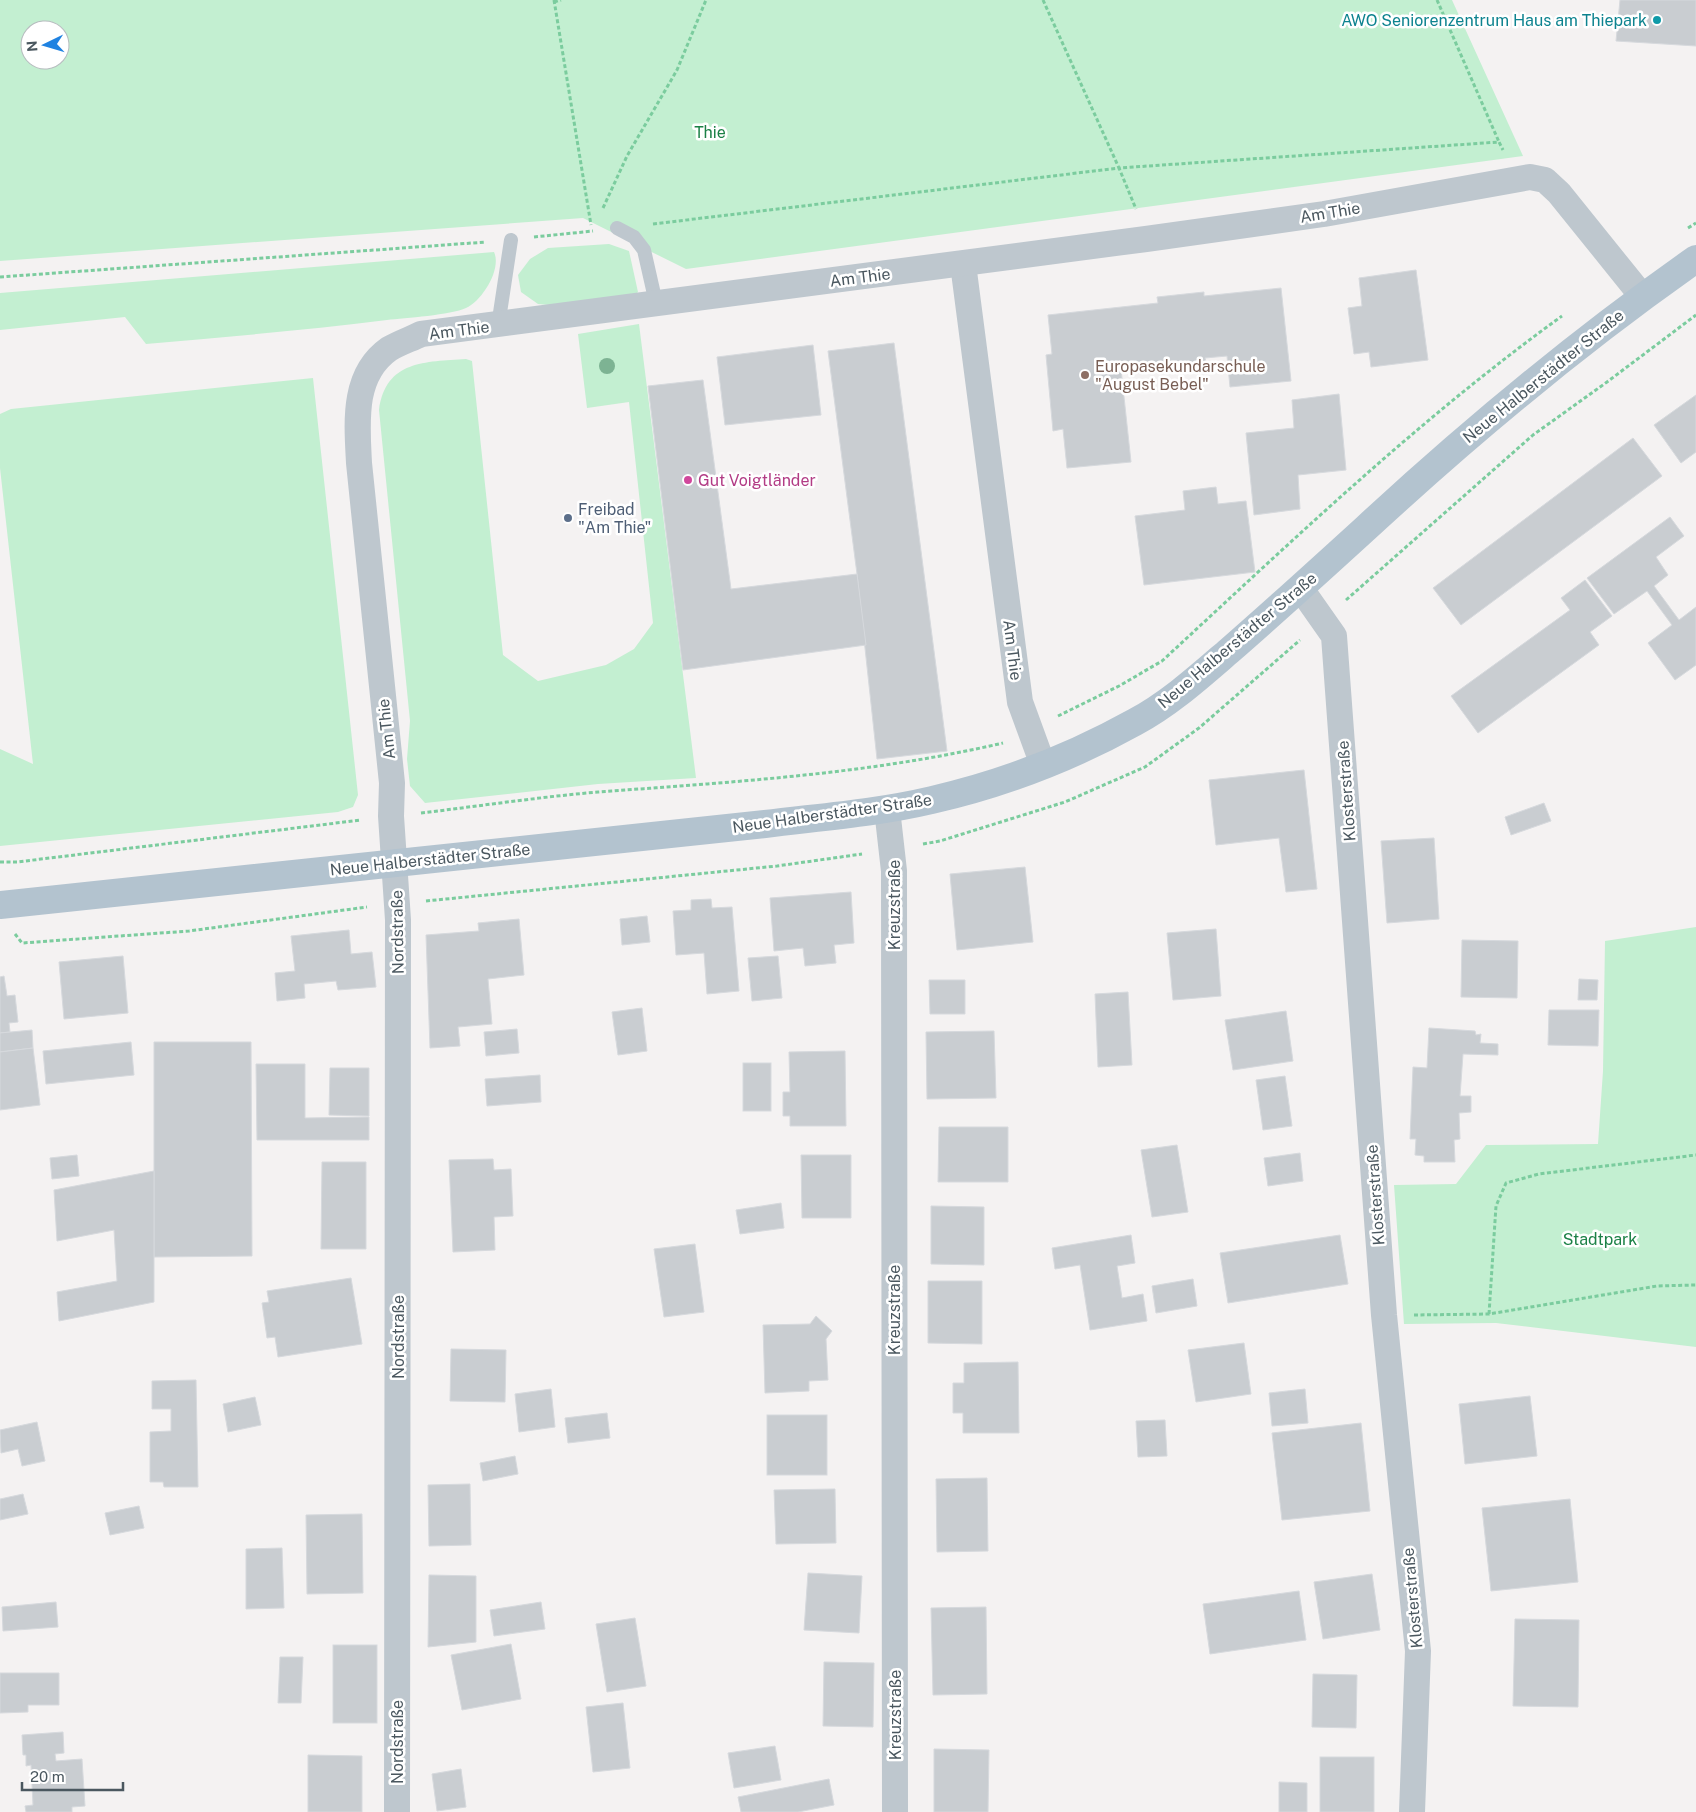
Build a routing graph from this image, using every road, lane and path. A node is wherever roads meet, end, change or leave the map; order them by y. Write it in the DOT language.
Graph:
graph roads {
  1 [pos="561,0"];
  2 [pos="706,0"];
  3 [pos="1043,0"];
  4 [pos="1437,0"];
  5 [pos="554,1"];
  6 [pos="1499,142"];
  7 [pos="1119,168"];
  8 [pos="1517,180"];
  9 [pos="600,214"];
  10 [pos="596,223"];
  11 [pos="1696,223"];
  12 [pos="617,228"];
  13 [pos="592,231"];
  14 [pos="1680,234"];
  15 [pos="1146,239"];
  16 [pos="511,240"];
  17 [pos="1696,259"];
  18 [pos="963,264"];
  19 [pos="0,277"];
  20 [pos="1642,296"];
  21 [pos="656,303"];
  22 [pos="1568,312"];
  23 [pos="1696,315"];
  24 [pos="498,326"];
  25 [pos="1301,588"];
  26 [pos="1324,619"];
  27 [pos="1029,730"];
  28 [pos="1043,766"];
  29 [pos="887,809"];
  30 [pos="391,816"];
  31 [pos="893,849"];
  32 [pos="0,862"];
  33 [pos="395,862"];
  34 [pos="397,904"];
  35 [pos="0,905"];
  36 [pos="22,942"];
  37 [pos="1696,1155"];
  38 [pos="1696,1285"];
  39 [pos="1489,1314"];
  40 [pos="1384,1315"];
  41 [pos="396,1812"];
  42 [pos="895,1812"];
  43 [pos="1412,1812"];
  1 -- 5 [label="path"];
  2 -- 9 [label="path"];
  3 -- 7 [label="path"];
  4 -- 6 [label="path"];
  5 -- 13 [label="path"];
  6 -- 7 [label="path"];
  6 -- 8 [label="path"];
  7 -- 12 [label="path"];
  7 -- 15 [label="path"];
  8 -- 15 [label="street, Am Thie"];
  8 -- 20 [label="street, Am Thie"];
  10 -- 13 [label="path"];
  11 -- 14 [label="path"];
  12 -- 13 [label="path"];
  12 -- 21 [label="lane"];
  13 -- 16 [label="path"];
  15 -- 18 [label="street, Am Thie"];
  16 -- 19 [label="path"];
  16 -- 24 [label="lane"];
  17 -- 20 [label="main road, Neue Halberstädter Straße"];
  18 -- 21 [label="street, Am Thie"];
  18 -- 27 [label="street, Am Thie"];
  20 -- 25 [label="main road, Neue Halberstädter Straße"];
  21 -- 24 [label="street, Am Thie"];
  22 -- 27 [label="path"];
  23 -- 26 [label="path"];
  24 -- 30 [label="street, Am Thie"];
  25 -- 26 [label="street, Klosterstraße"];
  25 -- 28 [label="main road, Neue Halberstädter Straße"];
  26 -- 31 [label="path"];
  26 -- 40 [label="street, Klosterstraße"];
  27 -- 28 [label="street, Am Thie"];
  27 -- 30 [label="path"];
  28 -- 29 [label="main road, Neue Halberstädter Straße"];
  29 -- 31 [label="street, Kreuzstraße"];
  29 -- 33 [label="main road, Neue Halberstädter Straße"];
  30 -- 32 [label="path"];
  30 -- 33 [label="street, Am Thie"];
  31 -- 34 [label="path"];
  31 -- 42 [label="street, Kreuzstraße"];
  33 -- 34 [label="street, Nordstraße"];
  33 -- 35 [label="main road, Neue Halberstädter Straße"];
  34 -- 36 [label="path"];
  34 -- 41 [label="street, Nordstraße"];
  37 -- 39 [label="path"];
  38 -- 39 [label="path"];
  39 -- 40 [label="path"];
  40 -- 43 [label="street, Klosterstraße"];
}
